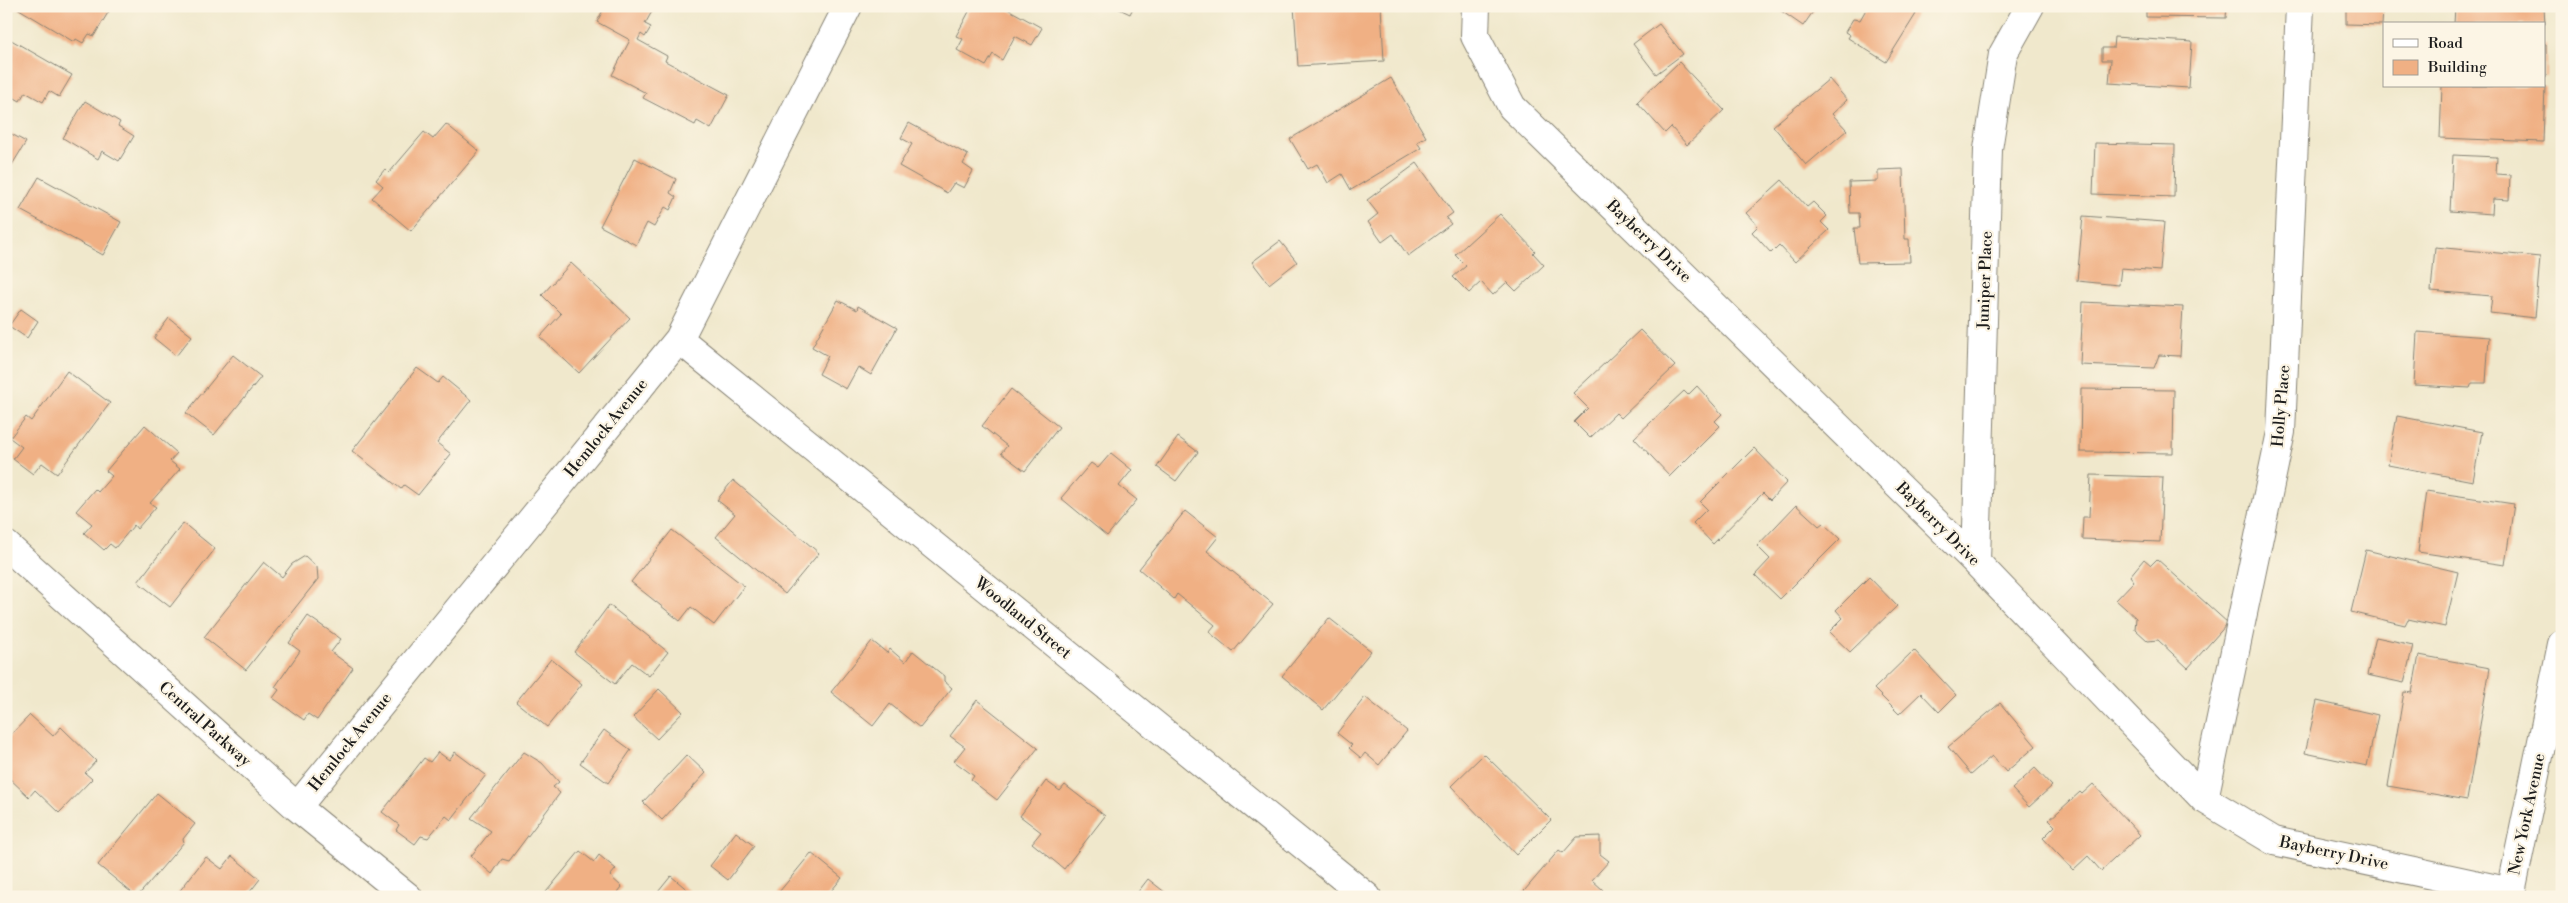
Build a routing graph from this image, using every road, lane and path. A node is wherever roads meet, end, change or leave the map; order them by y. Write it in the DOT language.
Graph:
graph roads {
  1 [pos="848,6"];
  2 [pos="1476,6"];
  3 [pos="2030,6"];
  4 [pos="2300,6"];
  5 [pos="679,339"];
  6 [pos="6,545"];
  7 [pos="1976,562"];
  8 [pos="2562,644"];
  9 [pos="2204,798"];
  10 [pos="297,807"];
  11 [pos="2510,894"];
  12 [pos="408,897"];
  13 [pos="1367,897"];
  1 -- 5 [label="street, Hemlock Avenue"];
  2 -- 7 [label="street, Bayberry Drive"];
  3 -- 7 [label="street, Juniper Place"];
  4 -- 9 [label="street, Holly Place"];
  5 -- 10 [label="street, Hemlock Avenue"];
  5 -- 13 [label="street, Woodland Street"];
  6 -- 10 [label="street, Central Parkway"];
  7 -- 9 [label="street, Bayberry Drive"];
  8 -- 11 [label="street, New York Avenue"];
  9 -- 11 [label="street, Bayberry Drive"];
  10 -- 12 [label="street, Central Parkway"];
}
